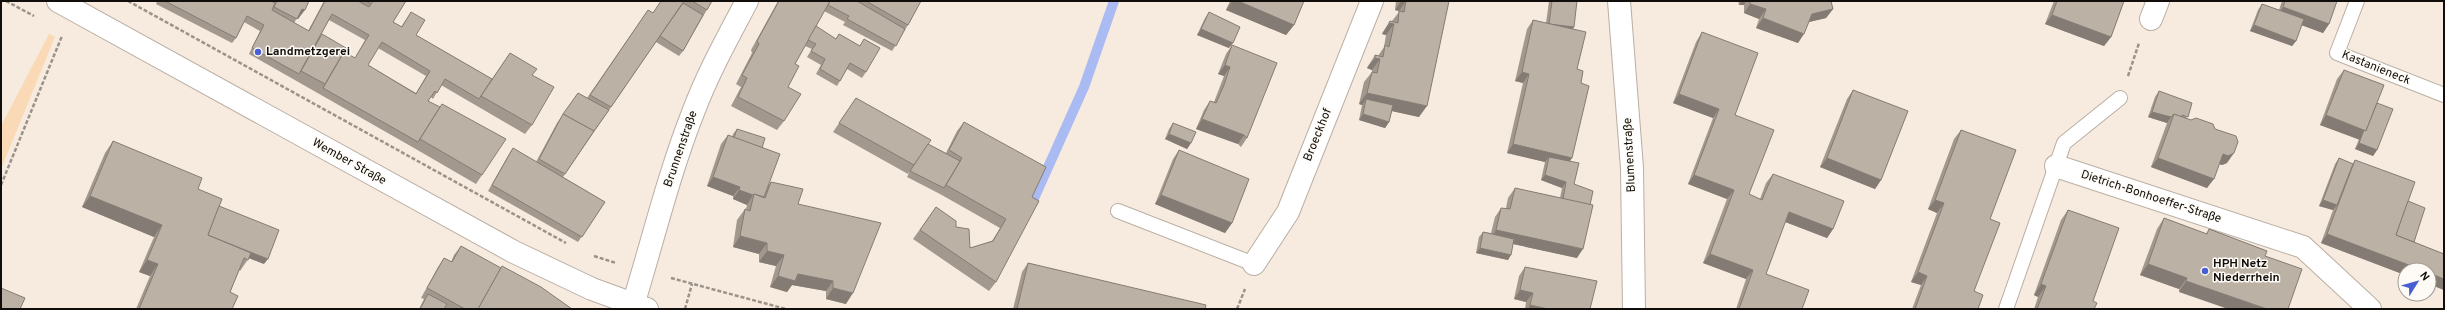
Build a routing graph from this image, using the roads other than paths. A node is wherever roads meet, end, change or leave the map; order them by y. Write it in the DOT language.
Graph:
graph roads {
  1 [pos="58,1"];
  2 [pos="747,1"];
  3 [pos="1372,1"];
  4 [pos="1619,1"];
  5 [pos="2357,1"];
  6 [pos="2444,95"];
  7 [pos="2120,98"];
  8 [pos="2056,166"];
  9 [pos="1118,211"];
  10 [pos="1254,264"];
  11 [pos="640,307"];
  12 [pos="1634,309"];
  13 [pos="2006,309"];
  14 [pos="2370,309"];
  1 -- 11 [label="street, Wember Straße"];
  2 -- 11 [label="street, Brunnenstraße"];
  3 -- 10 [label="street, Broeckhof"];
  4 -- 12 [label="street, Blumenstraße"];
  5 -- 6 [label="lane, Kastanieneck"];
  7 -- 8 [label="lane"];
  8 -- 13 [label="lane"];
  8 -- 14 [label="street, Dietrich-Bonhoeffer-Straße"];
  9 -- 10 [label="lane"];
}
